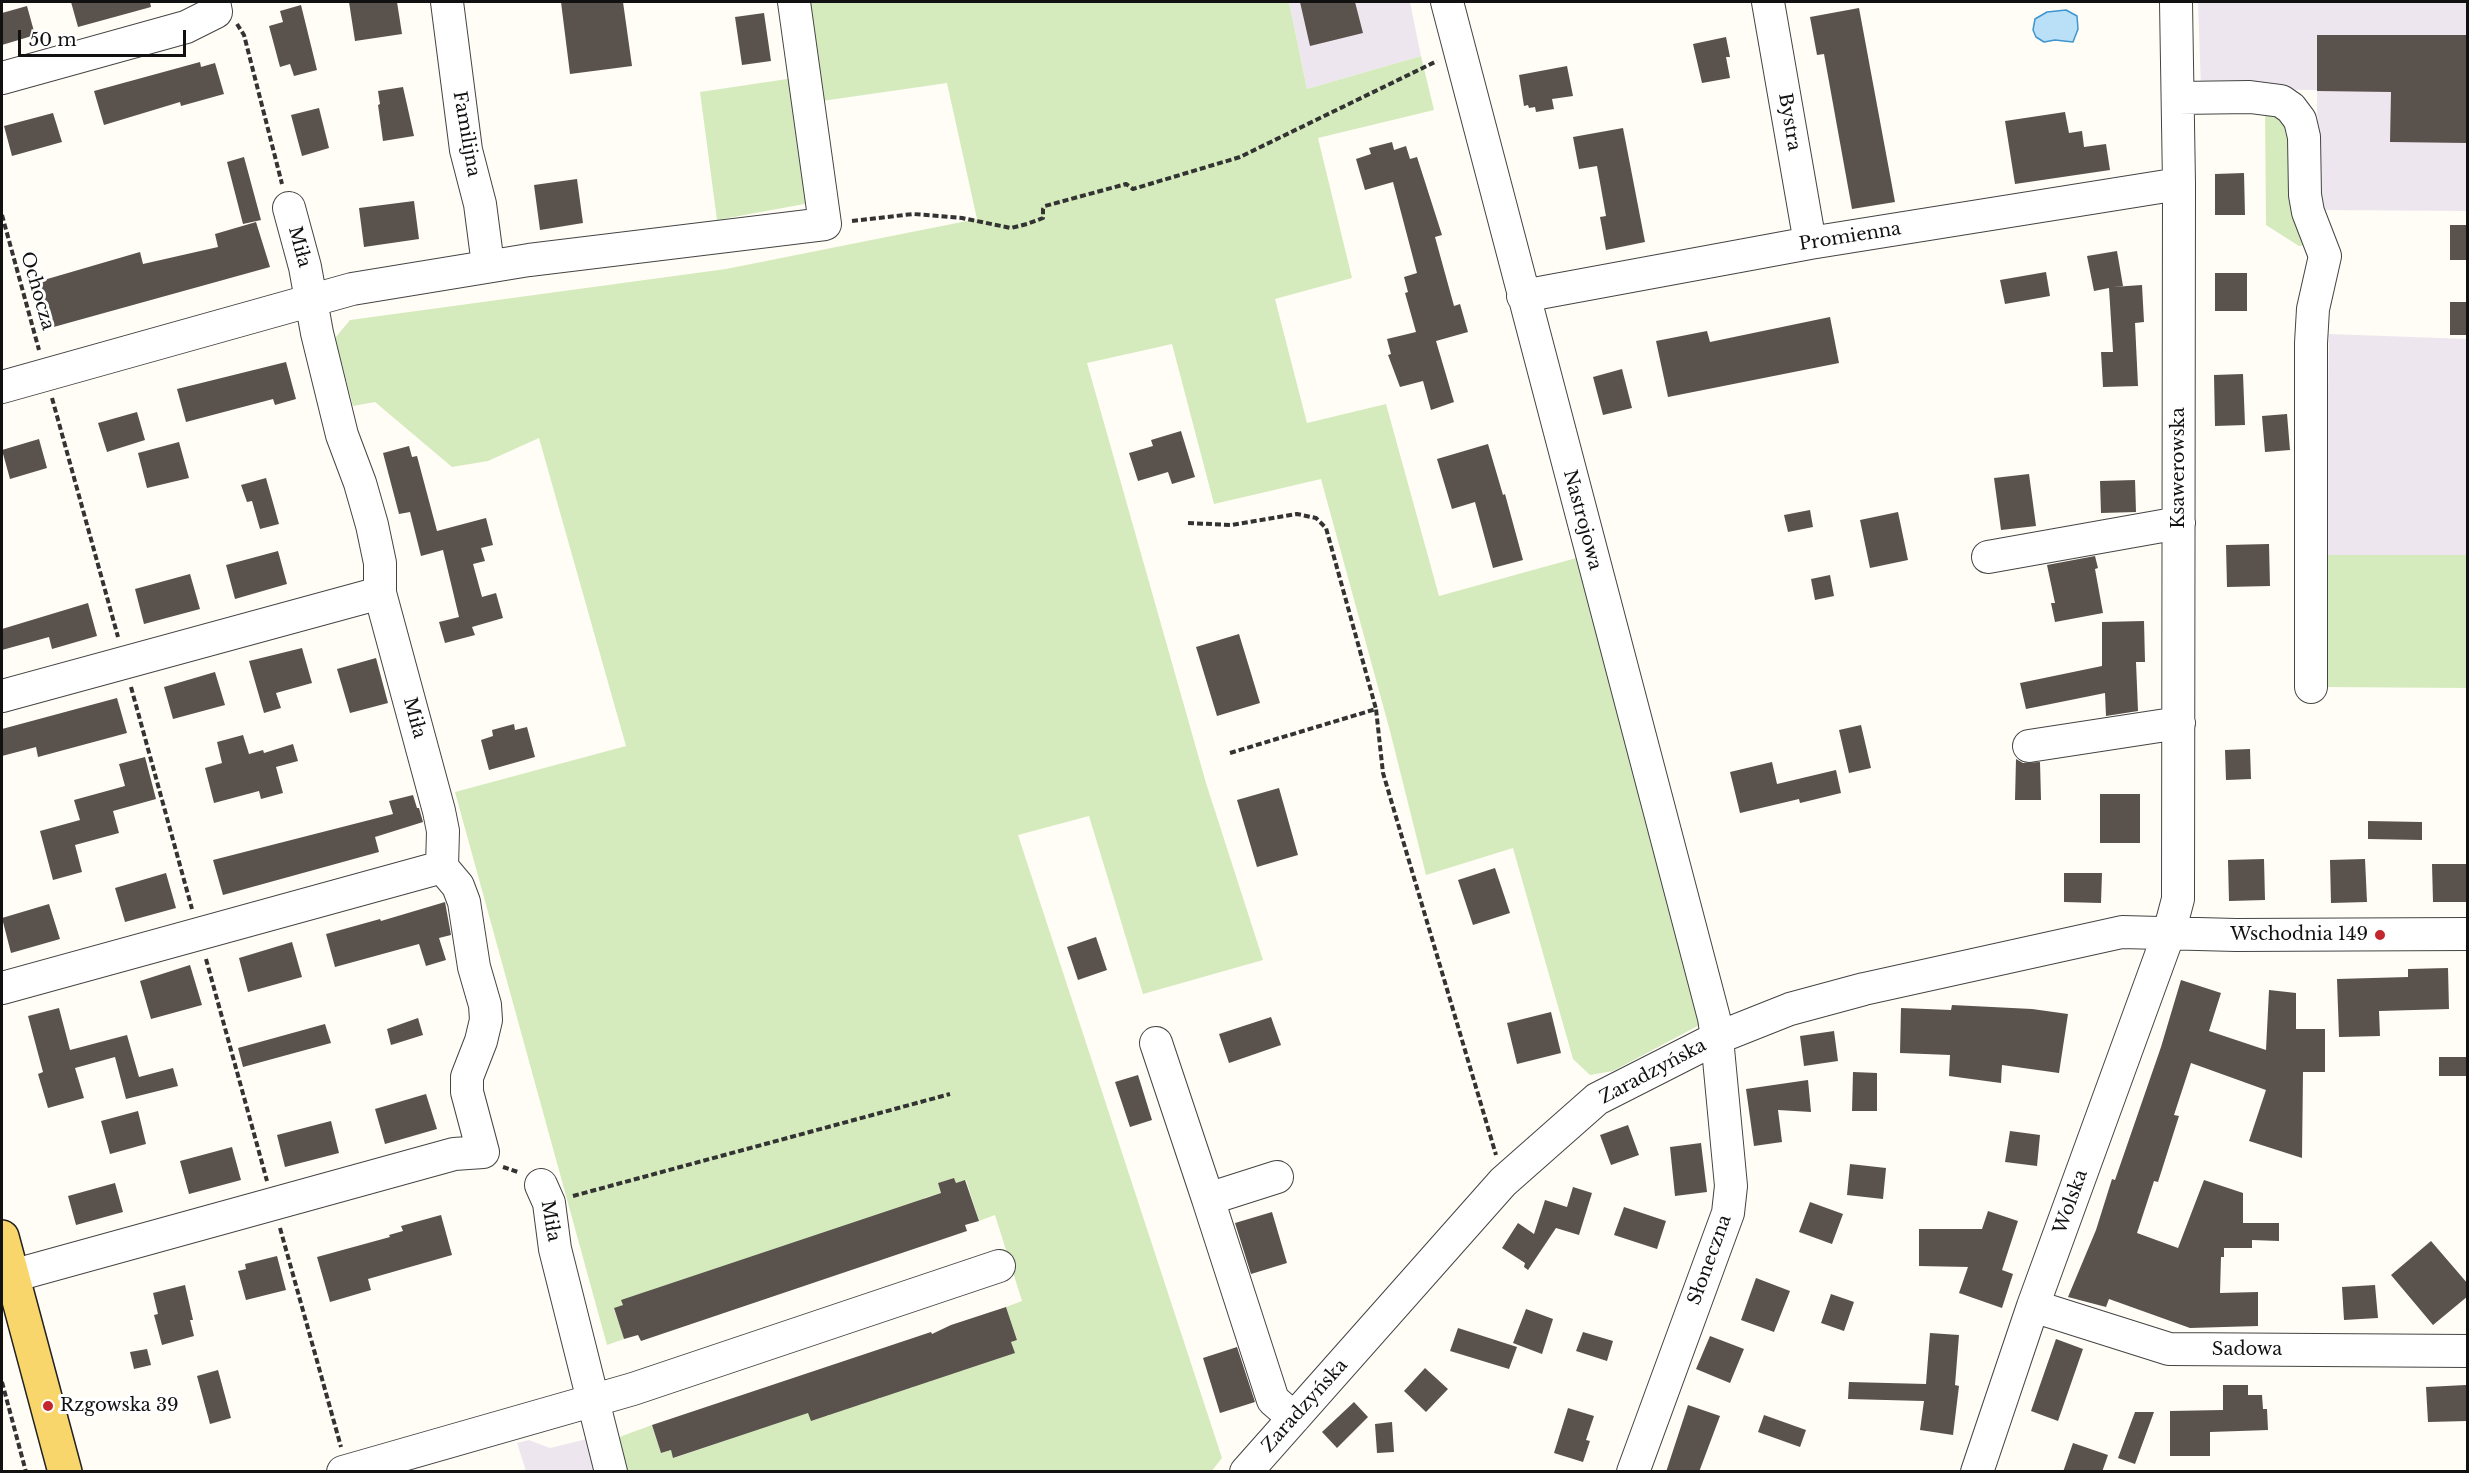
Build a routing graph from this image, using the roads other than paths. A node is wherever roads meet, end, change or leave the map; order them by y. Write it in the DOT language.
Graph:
graph roads {
  1 [pos="447,2"];
  2 [pos="794,2"];
  3 [pos="1447,2"];
  4 [pos="1768,2"];
  5 [pos="2176,2"];
  6 [pos="215,7"];
  7 [pos="2,78"];
  8 [pos="2178,98"];
  9 [pos="2179,184"];
  10 [pos="289,208"];
  11 [pos="1810,243"];
  12 [pos="488,265"];
  13 [pos="1523,296"];
  14 [pos="313,301"];
  15 [pos="2,387"];
  16 [pos="2179,523"];
  17 [pos="1988,557"];
  18 [pos="380,593"];
  19 [pos="2311,687"];
  20 [pos="2,696"];
  21 [pos="2179,723"];
  22 [pos="2029,746"];
  23 [pos="442,867"];
  24 [pos="2169,933"];
  25 [pos="2468,934"];
  26 [pos="2,988"];
  27 [pos="1717,1038"];
  28 [pos="1156,1043"];
  29 [pos="1277,1177"];
  30 [pos="545,1194"];
  31 [pos="1208,1199"];
  32 [pos="2,1237"];
  33 [pos="999,1266"];
  34 [pos="12,1276"];
  35 [pos="2033,1306"];
  36 [pos="2468,1351"];
  37 [pos="594,1400"];
  38 [pos="1294,1418"];
  39 [pos="65,1472"];
  40 [pos="344,1472"];
  41 [pos="611,1472"];
  42 [pos="1246,1472"];
  43 [pos="1633,1472"];
  44 [pos="1977,1472"];
  1 -- 12 [label="street, Familijna"];
  2 -- 12 [label="street"];
  3 -- 13 [label="street, Nastrojowa"];
  4 -- 11 [label="street, Bystra"];
  5 -- 8 [label="street, Ksawerowska"];
  6 -- 7 [label="street"];
  8 -- 9 [label="street, Ksawerowska"];
  8 -- 19 [label="street"];
  9 -- 11 [label="street, Promienna"];
  9 -- 16 [label="street, Ksawerowska"];
  10 -- 14 [label="street, Miła"];
  11 -- 13 [label="street, Promienna"];
  12 -- 14 [label="street"];
  13 -- 27 [label="street, Nastrojowa"];
  14 -- 15 [label="street"];
  14 -- 18 [label="street, Miła"];
  16 -- 17 [label="street"];
  16 -- 21 [label="street, Ksawerowska"];
  18 -- 20 [label="street"];
  18 -- 23 [label="street, Miła"];
  21 -- 22 [label="street"];
  21 -- 24 [label="street, Ksawerowska"];
  23 -- 26 [label="street"];
  23 -- 34 [label="street"];
  24 -- 25 [label="street, Zaradzyńska"];
  24 -- 27 [label="street, Zaradzyńska"];
  24 -- 35 [label="street, Wolska"];
  27 -- 38 [label="street, Zaradzyńska"];
  27 -- 43 [label="street, Słoneczna"];
  28 -- 31 [label="street"];
  29 -- 31 [label="street"];
  30 -- 37 [label="street, Miła"];
  31 -- 38 [label="street"];
  32 -- 34 [label="main road"];
  33 -- 37 [label="street"];
  34 -- 39 [label="main road"];
  35 -- 36 [label="street, Sadowa"];
  35 -- 44 [label="street, Wolska"];
  37 -- 40 [label="street"];
  37 -- 41 [label="street, Miła"];
  38 -- 42 [label="street, Zaradzyńska"];
}
